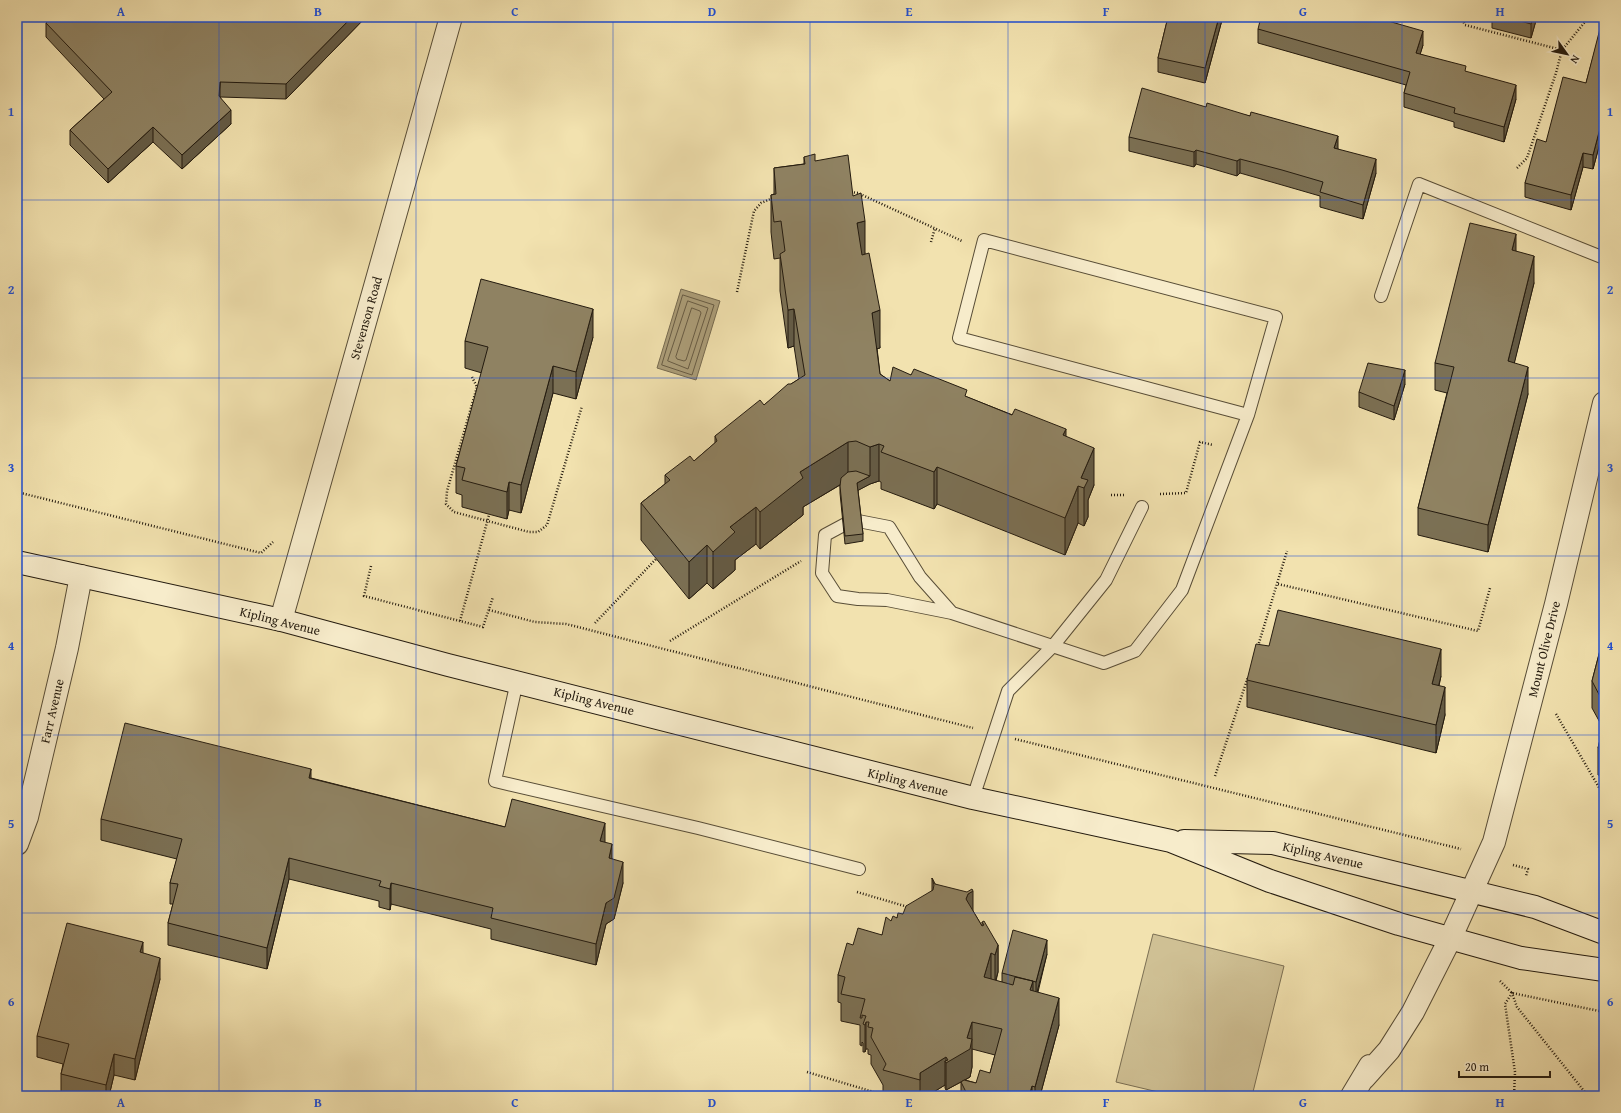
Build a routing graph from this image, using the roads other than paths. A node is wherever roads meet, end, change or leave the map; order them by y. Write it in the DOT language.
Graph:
graph roads {
  1 [pos="451,17"];
  2 [pos="1604,258"];
  3 [pos="1381,296"];
  4 [pos="1604,403"];
  5 [pos="1248,415"];
  6 [pos="1142,507"];
  7 [pos="17,562"];
  8 [pos="81,576"];
  9 [pos="952,613"];
  10 [pos="281,620"];
  11 [pos="1053,646"];
  12 [pos="517,681"];
  13 [pos="973,798"];
  14 [pos="1171,841"];
  15 [pos="17,844"];
  16 [pos="859,869"];
  17 [pos="1472,891"];
  18 [pos="1604,933"];
  19 [pos="1450,939"];
  20 [pos="1604,970"];
  21 [pos="1358,1087"];
  1 -- 10 [label="main road, Stevenson Road"];
  2 -- 3 [label="lane"];
  4 -- 17 [label="main road, Mount Olive Drive"];
  5 -- 5 [label="lane"];
  5 -- 11 [label="lane"];
  6 -- 11 [label="lane"];
  7 -- 8 [label="main road, Kipling Avenue"];
  8 -- 10 [label="main road, Kipling Avenue"];
  8 -- 15 [label="main road, Farr Avenue"];
  9 -- 9 [label="lane"];
  9 -- 11 [label="lane"];
  10 -- 12 [label="main road, Kipling Avenue"];
  11 -- 13 [label="lane"];
  12 -- 13 [label="main road, Kipling Avenue"];
  12 -- 16 [label="lane"];
  13 -- 14 [label="main road, Kipling Avenue"];
  14 -- 17 [label="main road, Kipling Avenue"];
  14 -- 19 [label="main road, Kipling Avenue"];
  17 -- 18 [label="main road, Kipling Avenue"];
  17 -- 19 [label="main road"];
  19 -- 20 [label="main road, Kipling Avenue"];
  19 -- 21 [label="main road"];
}
